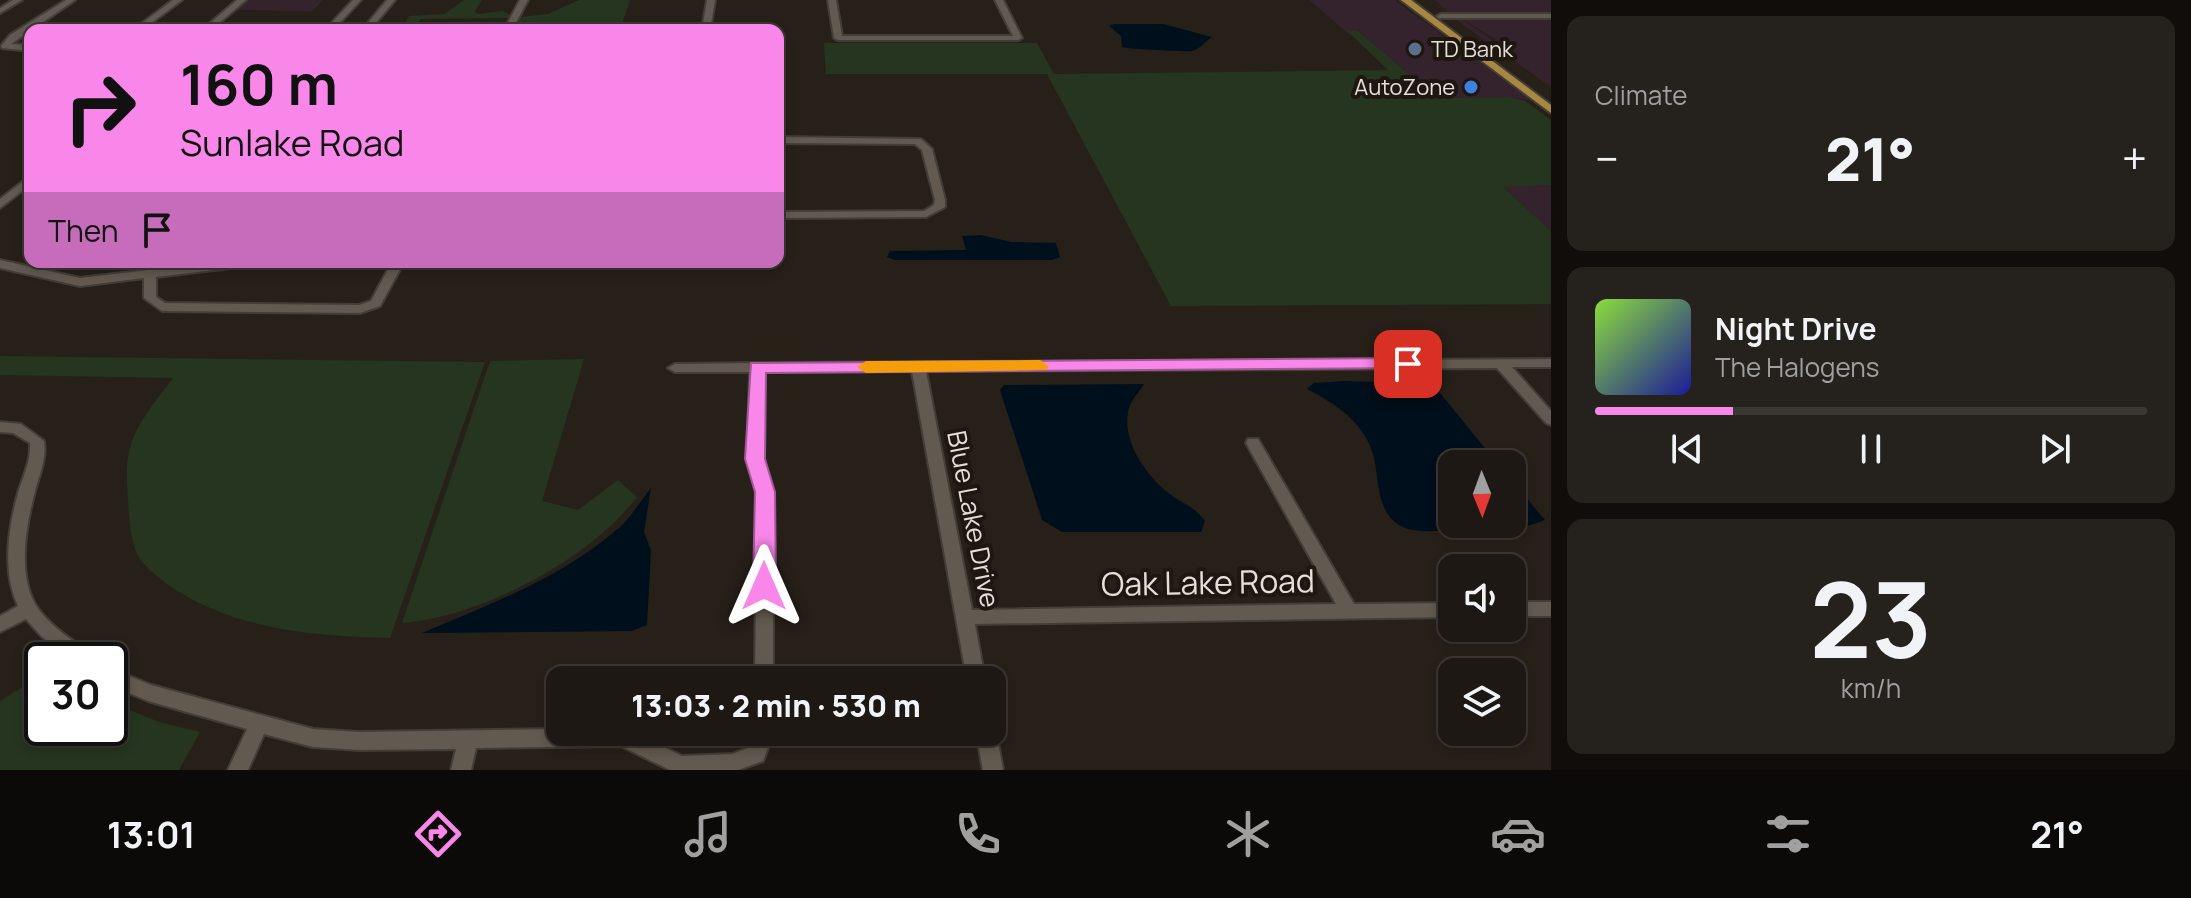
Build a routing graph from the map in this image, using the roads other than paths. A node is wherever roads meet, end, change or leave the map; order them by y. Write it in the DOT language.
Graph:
graph roads {
  1 [pos="18,0"];
  2 [pos="71,0"];
  3 [pos="178,0"];
  4 [pos="242,0"];
  5 [pos="357,0"];
  6 [pos="391,0"];
  7 [pos="524,0"];
  8 [pos="711,0"];
  9 [pos="832,0"];
  10 [pos="999,0"];
  11 [pos="1405,0"];
  12 [pos="1418,0"];
  13 [pos="0,11"];
  14 [pos="1441,16"];
  15 [pos="1551,16"];
  16 [pos="33,24"];
  17 [pos="145,24"];
  18 [pos="213,24"];
  19 [pos="335,24"];
  20 [pos="371,24"];
  21 [pos="511,24"];
  22 [pos="707,24"];
  23 [pos="24,30"];
  24 [pos="24,48"];
  25 [pos="1484,58"];
  26 [pos="1499,69"];
  27 [pos="1517,71"];
  28 [pos="1531,81"];
  29 [pos="1551,97"];
  30 [pos="1551,110"];
  31 [pos="784,140"];
  32 [pos="24,185"];
  33 [pos="0,205"];
  34 [pos="784,215"];
  35 [pos="3,265"];
  36 [pos="202,268"];
  37 [pos="395,268"];
  38 [pos="150,275"];
  39 [pos="1500,363"];
  40 [pos="1551,363"];
  41 [pos="757,367"];
  42 [pos="918,367"];
  43 [pos="675,368"];
  44 [pos="1551,420"];
  45 [pos="0,427"];
  46 [pos="1253,443"];
  47 [pos="29,609"];
  48 [pos="1526,609"];
  49 [pos="1551,609"];
  50 [pos="1438,610"];
  51 [pos="1349,611"];
  52 [pos="964,617"];
  53 [pos="0,625"];
  54 [pos="62,642"];
  55 [pos="764,666"];
  56 [pos="973,666"];
  57 [pos="128,684"];
  58 [pos="258,725"];
  59 [pos="469,738"];
  60 [pos="546,738"];
  61 [pos="642,746"];
  62 [pos="759,746"];
  63 [pos="989,746"];
  64 [pos="238,770"];
  65 [pos="461,770"];
  66 [pos="993,770"];
  1 -- 13 [label="street"];
  2 -- 16 [label="street"];
  3 -- 17 [label="street"];
  4 -- 18 [label="street"];
  5 -- 19 [label="street"];
  6 -- 20 [label="street"];
  7 -- 21 [label="street"];
  8 -- 22 [label="street"];
  9 -- 10 [label="street"];
  11 -- 25 [label="main road"];
  12 -- 14 [label="main road"];
  14 -- 15 [label="street"];
  14 -- 27 [label="main road"];
  23 -- 24 [label="street"];
  25 -- 26 [label="main road"];
  25 -- 27 [label="main road"];
  26 -- 28 [label="main road"];
  26 -- 30 [label="main road"];
  27 -- 28 [label="main road"];
  28 -- 29 [label="main road"];
  31 -- 34 [label="street"];
  32 -- 33 [label="street"];
  35 -- 38 [label="street"];
  36 -- 38 [label="street"];
  37 -- 38 [label="street"];
  39 -- 40 [label="street"];
  39 -- 42 [label="street"];
  39 -- 44 [label="street"];
  41 -- 42 [label="street"];
  41 -- 43 [label="street"];
  41 -- 55 [label="street"];
  42 -- 52 [label="street, Blue Lake Drive"];
  45 -- 47 [label="street"];
  46 -- 51 [label="street"];
  47 -- 53 [label="street"];
  47 -- 54 [label="street"];
  48 -- 49 [label="street"];
  50 -- 51 [label="street, Oak Lake Road"];
  51 -- 52 [label="street, Oak Lake Road"];
  52 -- 56 [label="street, Blue Lake Drive"];
  57 -- 58 [label="street"];
  58 -- 59 [label="street"];
  58 -- 64 [label="street"];
  59 -- 60 [label="street"];
  59 -- 65 [label="street"];
  61 -- 62 [label="street"];
  63 -- 66 [label="street"];
}
